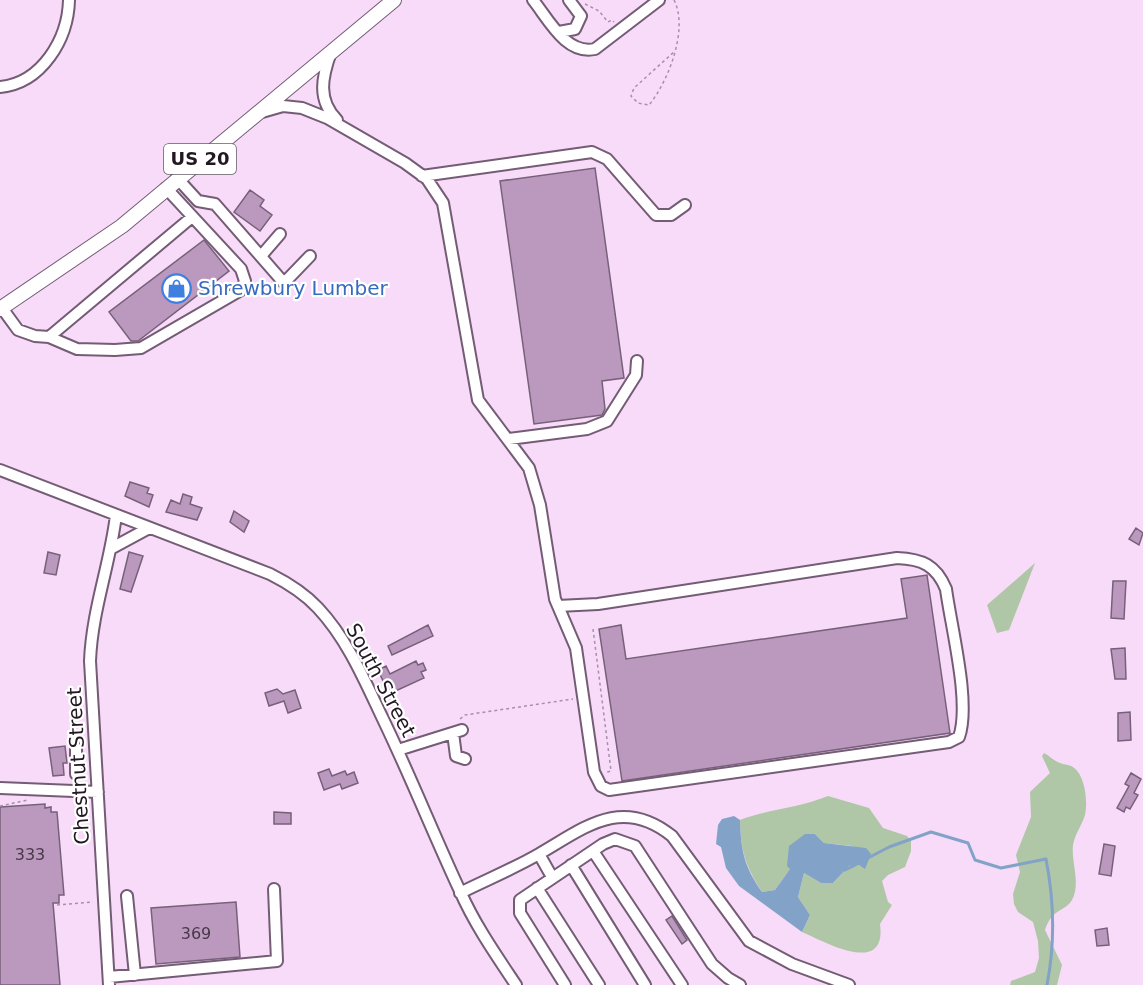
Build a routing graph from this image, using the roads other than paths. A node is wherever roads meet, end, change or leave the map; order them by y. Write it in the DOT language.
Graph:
graph roads {
  1 [pos="69,0"];
  2 [pos="394,0"];
  3 [pos="533,0"];
  4 [pos="569,0"];
  5 [pos="659,0"];
  6 [pos="559,32"];
  7 [pos="331,51"];
  8 [pos="0,87"];
  9 [pos="254,114"];
  10 [pos="344,127"];
  11 [pos="423,176"];
  12 [pos="177,178"];
  13 [pos="166,188"];
  14 [pos="685,205"];
  15 [pos="192,217"];
  16 [pos="280,234"];
  17 [pos="261,256"];
  18 [pos="310,256"];
  19 [pos="1,309"];
  20 [pos="49,337"];
  21 [pos="637,361"];
  22 [pos="509,439"];
  23 [pos="0,470"];
  24 [pos="116,515"];
  25 [pos="149,528"];
  26 [pos="112,548"];
  27 [pos="558,606"];
  28 [pos="76,748"];
  29 [pos="398,750"];
  30 [pos="465,759"];
  31 [pos="76,761"];
  32 [pos="96,762"];
  33 [pos="76,774"];
  34 [pos="0,788"];
  35 [pos="98,792"];
  36 [pos="593,850"];
  37 [pos="539,854"];
  38 [pos="571,865"];
  39 [pos="552,877"];
  40 [pos="537,888"];
  41 [pos="274,889"];
  42 [pos="460,893"];
  43 [pos="127,896"];
  44 [pos="135,975"];
  45 [pos="109,981"];
  46 [pos="516,985"];
  47 [pos="565,985"];
  48 [pos="599,985"];
  49 [pos="645,985"];
  50 [pos="682,985"];
  51 [pos="740,985"];
  52 [pos="849,985"];
  1 -- 8 [label="street"];
  2 -- 7 [label="main road, US 20"];
  3 -- 6 [label="street"];
  4 -- 6 [label="street"];
  5 -- 6 [label="street"];
  7 -- 9 [label="main road, US 20"];
  7 -- 10 [label="street"];
  9 -- 10 [label="street"];
  9 -- 12 [label="main road, US 20"];
  10 -- 11 [label="street"];
  11 -- 14 [label="street"];
  11 -- 22 [label="street"];
  12 -- 13 [label="main road, US 20"];
  12 -- 17 [label="street"];
  13 -- 15 [label="street"];
  13 -- 19 [label="main road, US 20"];
  15 -- 20 [label="street"];
  15 -- 20 [label="street"];
  16 -- 17 [label="street"];
  17 -- 18 [label="street"];
  19 -- 20 [label="street"];
  21 -- 22 [label="street"];
  22 -- 27 [label="street"];
  23 -- 24 [label="street, South Street"];
  24 -- 25 [label="street, South Street"];
  24 -- 26 [label="street, Chestnut Street"];
  25 -- 26 [label="street"];
  25 -- 29 [label="street, South Street"];
  26 -- 32 [label="street, Chestnut Street"];
  27 -- 27 [label="street"];
  28 -- 31 [label="street"];
  29 -- 30 [label="street"];
  29 -- 42 [label="street, South Street"];
  31 -- 32 [label="street"];
  31 -- 33 [label="street"];
  32 -- 35 [label="street, Chestnut Street"];
  34 -- 35 [label="street"];
  35 -- 45 [label="street, Chestnut Street"];
  36 -- 38 [label="street"];
  36 -- 50 [label="street"];
  36 -- 51 [label="street"];
  37 -- 39 [label="street"];
  37 -- 42 [label="street"];
  37 -- 52 [label="street"];
  38 -- 39 [label="street"];
  38 -- 49 [label="street"];
  39 -- 40 [label="street"];
  40 -- 47 [label="street"];
  40 -- 48 [label="street"];
  41 -- 44 [label="street"];
  42 -- 46 [label="street, South Street"];
  43 -- 44 [label="street"];
  44 -- 45 [label="street"];
}
